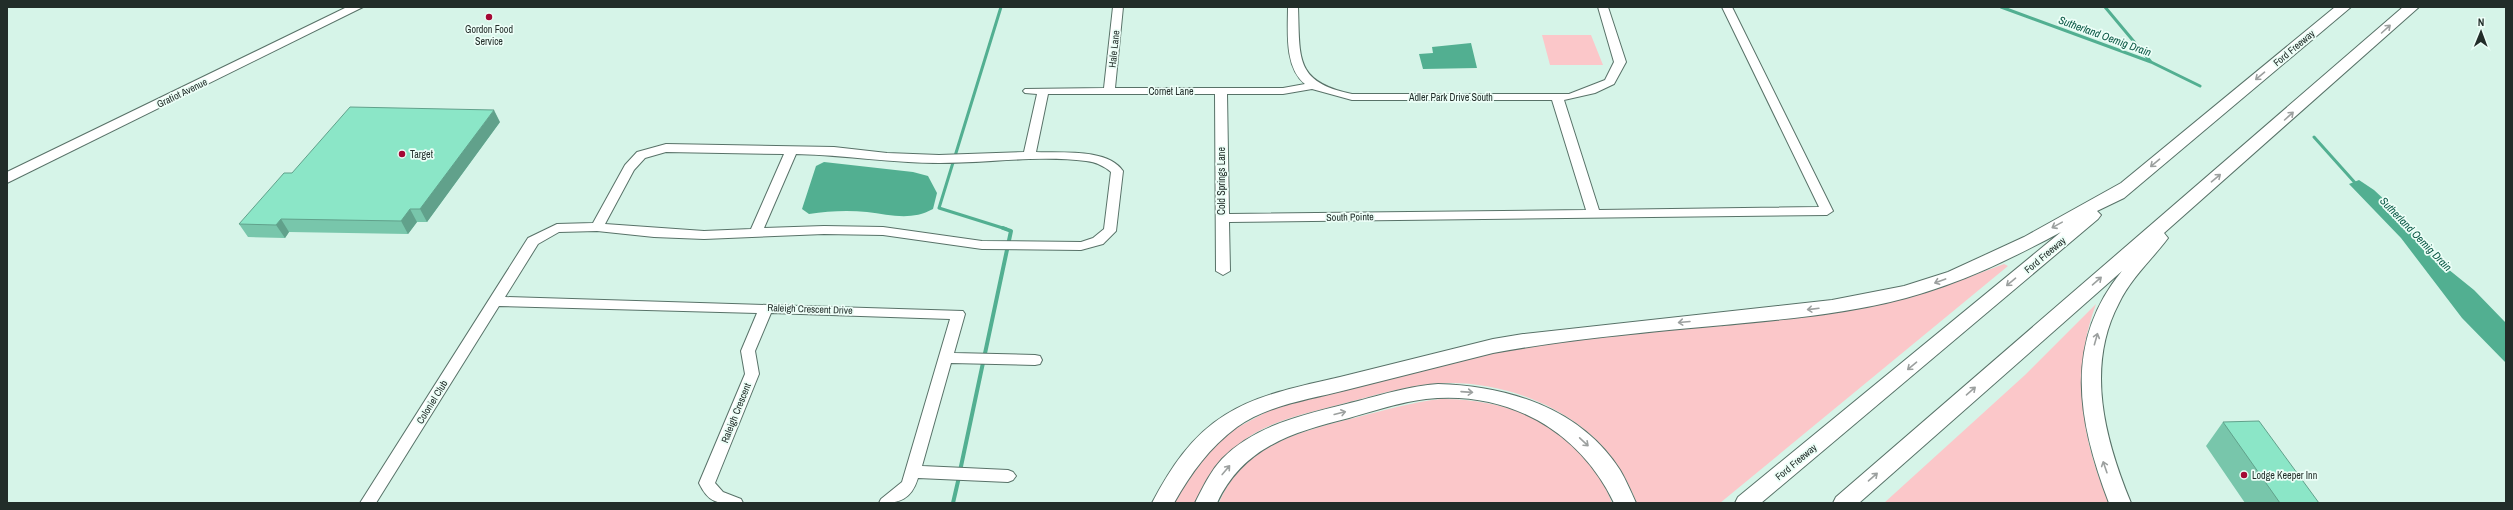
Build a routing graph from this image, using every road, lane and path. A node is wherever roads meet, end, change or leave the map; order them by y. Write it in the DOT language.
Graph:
graph roads {
  1 [pos="357,7"];
  2 [pos="1118,7"];
  3 [pos="1293,7"];
  4 [pos="1603,7"];
  5 [pos="1727,7"];
  6 [pos="2344,7"];
  7 [pos="2412,7"];
  8 [pos="1312,86"];
  9 [pos="1029,91"];
  10 [pos="1043,91"];
  11 [pos="1109,91"];
  12 [pos="1221,91"];
  13 [pos="1557,97"];
  14 [pos="792,150"];
  15 [pos="1029,156"];
  16 [pos="7,178"];
  17 [pos="2128,186"];
  18 [pos="2186,203"];
  19 [pos="1594,214"];
  20 [pos="1222,218"];
  21 [pos="597,227"];
  22 [pos="755,234"];
  23 [pos="1223,271"];
  24 [pos="496,301"];
  25 [pos="766,308"];
  26 [pos="946,358"];
  27 [pos="1035,360"];
  28 [pos="913,472"];
  29 [pos="1008,476"];
  30 [pos="368,503"];
  31 [pos="735,503"];
  32 [pos="887,503"];
  33 [pos="1163,503"];
  34 [pos="1206,503"];
  35 [pos="1625,503"];
  36 [pos="1746,503"];
  37 [pos="1844,503"];
  38 [pos="2120,503"];
  1 -- 16 [label="main road, Gratiot Avenue"];
  2 -- 11 [label="street, Hale Lane"];
  3 -- 8 [label="street"];
  4 -- 13 [label="street, Adler Park Drive South"];
  5 -- 19 [label="street, South Pointe"];
  6 -- 17 [label="highway, Ford Freeway, one-way"];
  18 -- 7 [label="highway, one-way"];
  8 -- 12 [label="street, Cornet Lane"];
  8 -- 13 [label="street, Adler Park Drive South"];
  9 -- 10 [label="street, Cornet Lane"];
  10 -- 11 [label="street, Cornet Lane"];
  10 -- 15 [label="street"];
  11 -- 12 [label="street, Cornet Lane"];
  12 -- 20 [label="street, Cold Springs Lane"];
  13 -- 19 [label="street"];
  14 -- 15 [label="street, Coloniel Club"];
  14 -- 21 [label="street, Coloniel Club"];
  14 -- 22 [label="street"];
  15 -- 22 [label="street, Coloniel Club"];
  17 -- 33 [label="highway, one-way"];
  17 -- 36 [label="highway, Ford Freeway, one-way"];
  37 -- 18 [label="highway, one-way"];
  38 -- 18 [label="highway, one-way"];
  19 -- 20 [label="street, South Pointe"];
  20 -- 23 [label="street, Cold Springs Lane"];
  21 -- 22 [label="street, Coloniel Club"];
  21 -- 24 [label="street, Coloniel Club"];
  24 -- 25 [label="street, Raleigh Crescent Drive"];
  24 -- 30 [label="street, Coloniel Club"];
  25 -- 26 [label="street, Raleigh Crescent Drive"];
  25 -- 31 [label="street, Raleigh Crescent"];
  26 -- 27 [label="street"];
  26 -- 28 [label="street, Raleigh Crescent Drive"];
  28 -- 29 [label="street"];
  28 -- 32 [label="street"];
  34 -- 35 [label="highway, one-way"];
}
